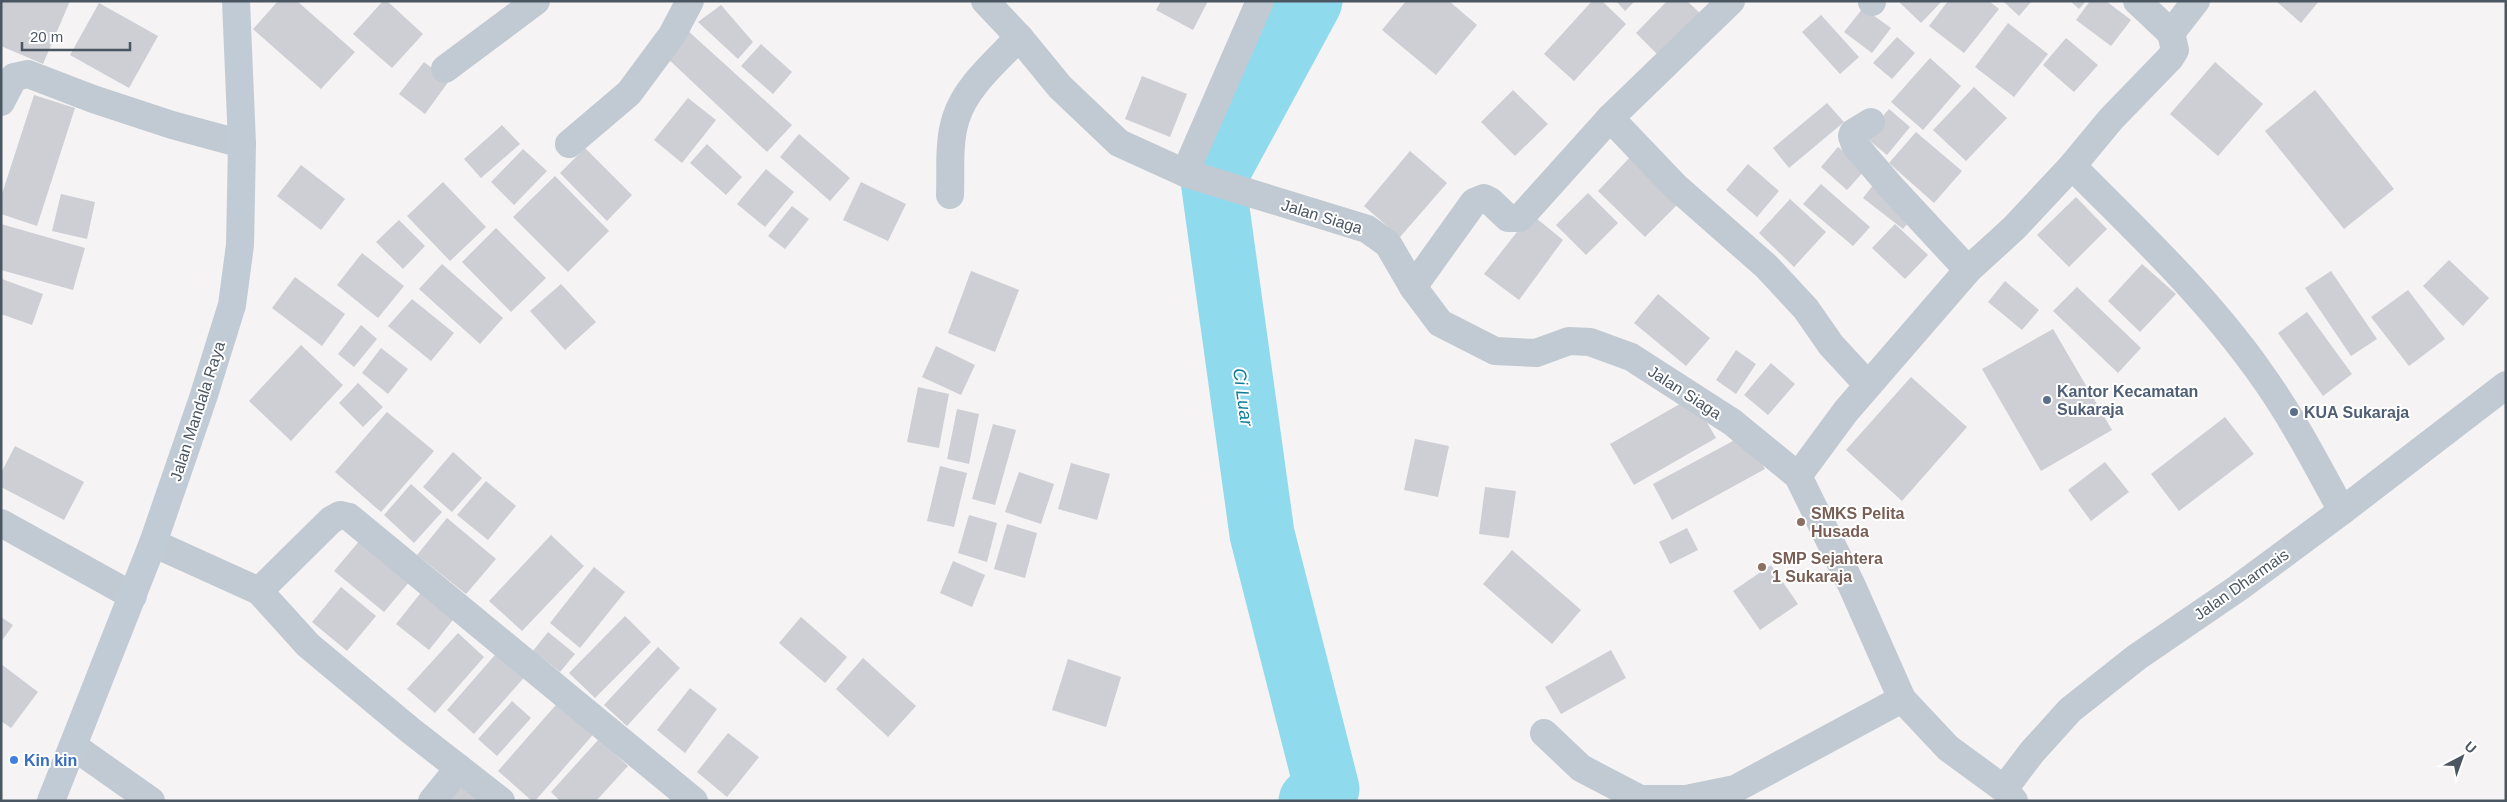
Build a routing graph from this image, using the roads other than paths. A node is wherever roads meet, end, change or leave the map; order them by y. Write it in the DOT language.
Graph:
graph roads {
  1 [pos="536,1"];
  2 [pos="690,1"];
  3 [pos="986,1"];
  4 [pos="1260,1"];
  5 [pos="1731,1"];
  6 [pos="2136,1"];
  7 [pos="2196,1"];
  8 [pos="234,4"];
  9 [pos="2171,33"];
  10 [pos="1019,37"];
  11 [pos="445,69"];
  12 [pos="1,102"];
  13 [pos="1610,118"];
  14 [pos="1871,122"];
  15 [pos="242,144"];
  16 [pos="569,144"];
  17 [pos="2072,166"];
  18 [pos="1191,174"];
  19 [pos="950,195"];
  20 [pos="1968,270"];
  21 [pos="1413,287"];
  22 [pos="1868,385"];
  23 [pos="2506,386"];
  24 [pos="1798,476"];
  25 [pos="2342,511"];
  26 [pos="1,523"];
  27 [pos="153,543"];
  28 [pos="259,591"];
  29 [pos="132,596"];
  30 [pos="1902,700"];
  31 [pos="1544,732"];
  32 [pos="73,746"];
  33 [pos="459,768"];
  34 [pos="2009,795"];
  35 [pos="51,801"];
  36 [pos="151,801"];
  37 [pos="432,801"];
  38 [pos="501,801"];
  39 [pos="694,801"];
  1 -- 11 [label="street"];
  2 -- 16 [label="street"];
  3 -- 10 [label="street, Jalan Siaga"];
  4 -- 18 [label="street"];
  5 -- 13 [label="street"];
  6 -- 9 [label="street"];
  7 -- 9 [label="street"];
  8 -- 15 [label="street, Jalan Mandala Raya"];
  9 -- 17 [label="street"];
  10 -- 18 [label="street, Jalan Siaga"];
  10 -- 19 [label="street"];
  12 -- 15 [label="street"];
  13 -- 21 [label="street"];
  13 -- 22 [label="street"];
  14 -- 20 [label="street"];
  15 -- 27 [label="street, Jalan Mandala Raya"];
  17 -- 20 [label="street"];
  17 -- 25 [label="street"];
  18 -- 21 [label="street, Jalan Siaga"];
  20 -- 22 [label="street"];
  21 -- 24 [label="street, Jalan Siaga"];
  22 -- 24 [label="street"];
  23 -- 25 [label="street, Jalan Dharmais"];
  24 -- 30 [label="street, Jalan Siaga"];
  25 -- 34 [label="street, Jalan Dharmais"];
  26 -- 29 [label="street"];
  27 -- 28 [label="street"];
  27 -- 29 [label="street, Jalan Mandala Raya"];
  28 -- 33 [label="street"];
  28 -- 39 [label="street"];
  29 -- 32 [label="street, Jalan Mandala Raya"];
  30 -- 31 [label="street"];
  30 -- 34 [label="street, Jalan Siaga"];
  32 -- 35 [label="street, Jalan Mandala Raya"];
  32 -- 36 [label="street"];
  33 -- 37 [label="street"];
  33 -- 38 [label="street"];
}
